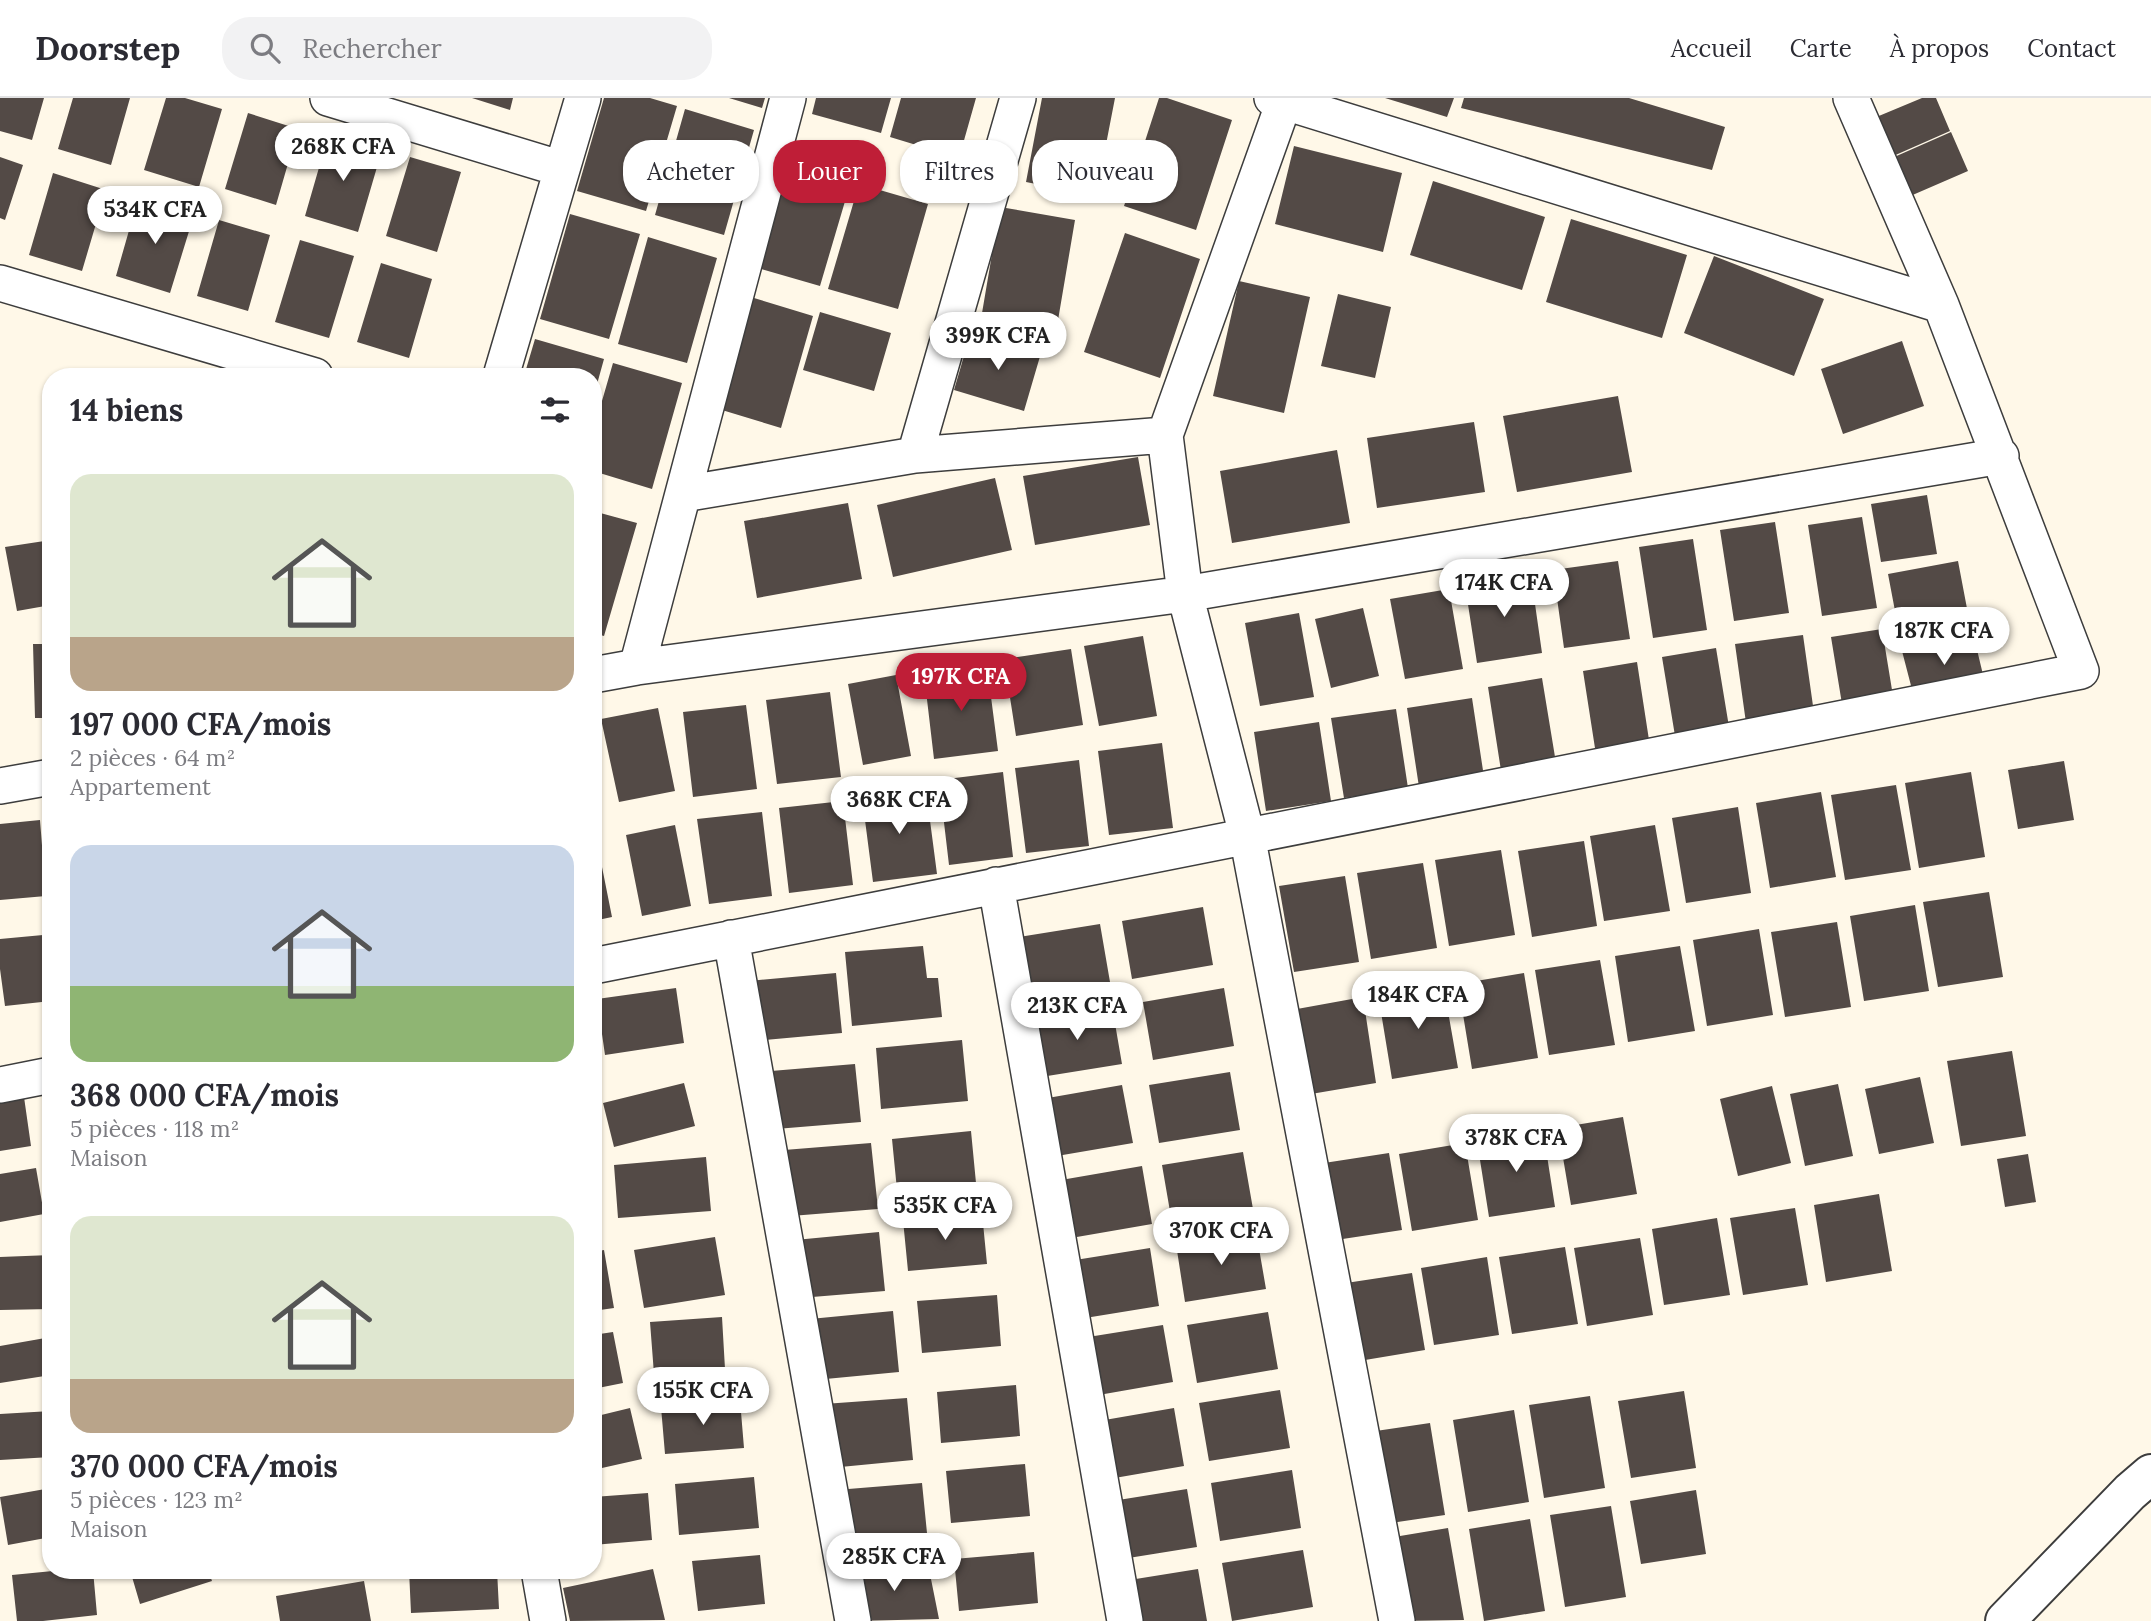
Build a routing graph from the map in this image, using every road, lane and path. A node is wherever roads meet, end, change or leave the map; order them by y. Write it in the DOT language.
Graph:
graph roads {
  1 [pos="328,98"];
  2 [pos="583,98"];
  3 [pos="788,98"];
  4 [pos="1018,98"];
  5 [pos="1851,98"];
  6 [pos="1278,100"];
  7 [pos="562,169"];
  8 [pos="0,283"];
  9 [pos="1941,305"];
  10 [pos="289,368"];
  11 [pos="503,368"];
  12 [pos="1165,435"];
  13 [pos="915,455"];
  14 [pos="2001,456"];
  15 [pos="683,494"];
  16 [pos="1185,594"];
  17 [pos="637,667"];
  18 [pos="602,674"];
  19 [pos="42,779"];
  20 [pos="0,786"];
  21 [pos="1247,835"];
  22 [pos="996,885"];
  23 [pos="731,938"];
  24 [pos="602,963"];
  25 [pos="42,1077"];
  26 [pos="0,1085"];
  27 [pos="2151,1474"];
  28 [pos="541,1579"];
  29 [pos="548,1621"];
  30 [pos="853,1621"];
  31 [pos="1125,1621"];
  32 [pos="1397,1621"];
  33 [pos="2005,1621"];
  1 -- 7 [label="street"];
  2 -- 7 [label="street"];
  3 -- 15 [label="street"];
  4 -- 13 [label="street"];
  5 -- 9 [label="street"];
  6 -- 9 [label="street"];
  6 -- 12 [label="street"];
  7 -- 11 [label="street"];
  8 -- 10 [label="street"];
  9 -- 14 [label="street"];
  12 -- 13 [label="street"];
  12 -- 16 [label="street"];
  13 -- 15 [label="street"];
  14 -- 16 [label="street"];
  14 -- 21 [label="street"];
  15 -- 17 [label="street"];
  16 -- 17 [label="street"];
  16 -- 21 [label="street"];
  17 -- 18 [label="street"];
  19 -- 20 [label="street"];
  21 -- 22 [label="street"];
  21 -- 32 [label="street"];
  22 -- 23 [label="street"];
  22 -- 31 [label="street"];
  23 -- 24 [label="street"];
  23 -- 30 [label="street"];
  25 -- 26 [label="street"];
  27 -- 33 [label="street"];
  28 -- 29 [label="street"];
}
